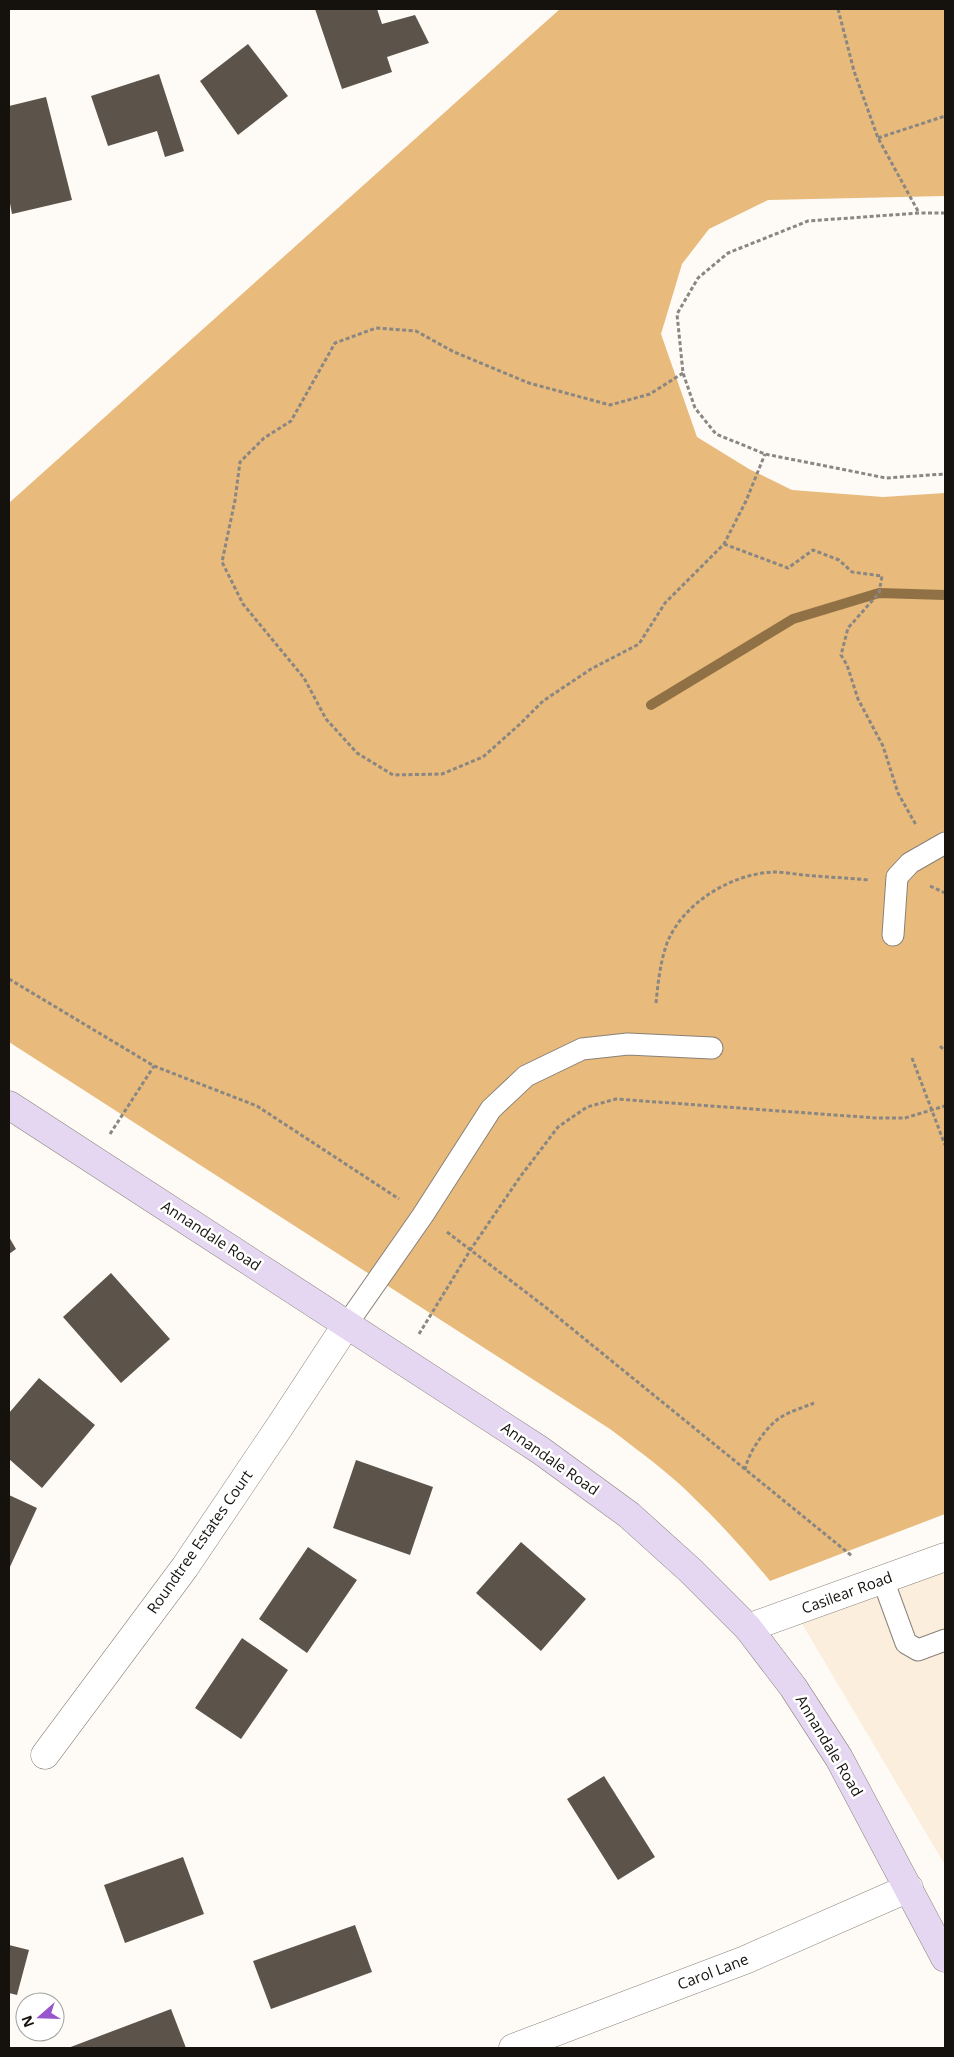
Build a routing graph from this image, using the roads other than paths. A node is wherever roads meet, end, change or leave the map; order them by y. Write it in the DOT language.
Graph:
graph roads {
  1 [pos="945,843"];
  2 [pos="892,935"];
  3 [pos="712,1048"];
  4 [pos="9,1105"];
  5 [pos="347,1324"];
  6 [pos="945,1557"];
  7 [pos="882,1580"];
  8 [pos="748,1628"];
  9 [pos="945,1640"];
  10 [pos="45,1756"];
  11 [pos="909,1888"];
  12 [pos="945,1958"];
  13 [pos="513,2048"];
  1 -- 2 [label="lane"];
  3 -- 5 [label="lane"];
  4 -- 5 [label="main road, Annandale Road"];
  5 -- 8 [label="main road, Annandale Road"];
  5 -- 10 [label="street, Roundtree Estates Court"];
  6 -- 7 [label="street, Casilear Road"];
  7 -- 8 [label="street, Casilear Road"];
  7 -- 9 [label="lane"];
  8 -- 11 [label="main road, Annandale Road"];
  11 -- 12 [label="main road, Annandale Road"];
  11 -- 13 [label="street, Carol Lane"];
}
